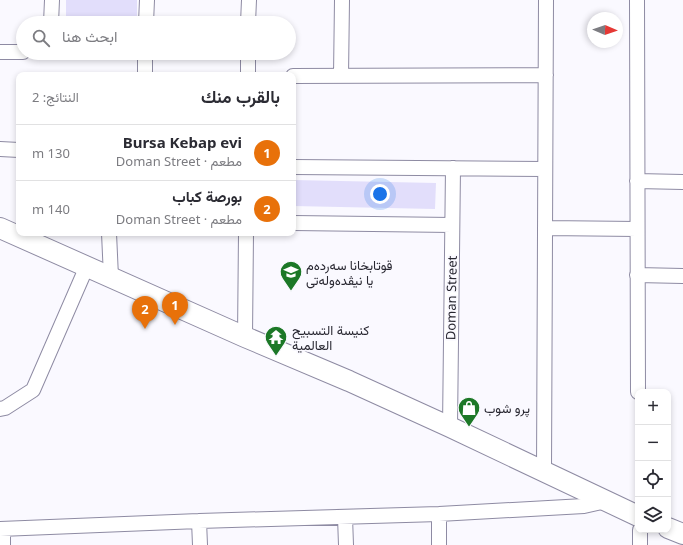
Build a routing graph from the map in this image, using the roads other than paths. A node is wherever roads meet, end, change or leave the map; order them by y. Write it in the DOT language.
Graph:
graph roads {
  1 [pos="52,0"];
  2 [pos="147,0"];
  3 [pos="248,0"];
  4 [pos="342,0"];
  5 [pos="546,0"];
  6 [pos="637,0"];
  7 [pos="51,16"];
  8 [pos="146,16"];
  9 [pos="248,16"];
  10 [pos="0,52"];
  11 [pos="16,52"];
  12 [pos="145,60"];
  13 [pos="248,60"];
  14 [pos="145,72"];
  15 [pos="248,72"];
  16 [pos="546,75"];
  17 [pos="296,76"];
  18 [pos="341,76"];
  19 [pos="0,149"];
  20 [pos="16,150"];
  21 [pos="296,167"];
  22 [pos="453,168"];
  23 [pos="545,169"];
  24 [pos="637,181"];
  25 [pos="683,182"];
  26 [pos="296,223"];
  27 [pos="452,225"];
  28 [pos="0,228"];
  29 [pos="545,228"];
  30 [pos="637,229"];
  31 [pos="16,235"];
  32 [pos="18,236"];
  33 [pos="109,236"];
  34 [pos="246,236"];
  35 [pos="87,266"];
  36 [pos="637,276"];
  37 [pos="683,276"];
  38 [pos="111,277"];
  39 [pos="245,337"];
  40 [pos="638,389"];
  41 [pos="0,409"];
  42 [pos="450,427"];
  43 [pos="544,472"];
  44 [pos="606,501"];
  45 [pos="439,514"];
  46 [pos="635,515"];
  47 [pos="345,517"];
  48 [pos="199,521"];
  49 [pos="1,529"];
  50 [pos="671,529"];
  51 [pos="640,533"];
  52 [pos="683,534"];
  53 [pos="3,545"];
  54 [pos="200,545"];
  55 [pos="346,545"];
  56 [pos="439,545"];
  57 [pos="640,545"];
  1 -- 7 [label="street"];
  2 -- 8 [label="street"];
  3 -- 9 [label="street"];
  4 -- 18 [label="street"];
  5 -- 16 [label="street"];
  6 -- 24 [label="street"];
  10 -- 11 [label="street"];
  12 -- 14 [label="street"];
  13 -- 15 [label="street"];
  16 -- 18 [label="street"];
  16 -- 23 [label="street"];
  17 -- 18 [label="street"];
  19 -- 20 [label="street"];
  21 -- 22 [label="street"];
  22 -- 23 [label="street"];
  22 -- 27 [label="street, Doman Street"];
  23 -- 29 [label="street"];
  24 -- 25 [label="street"];
  24 -- 30 [label="street"];
  26 -- 27 [label="street"];
  27 -- 42 [label="street, Doman Street"];
  28 -- 31 [label="street"];
  29 -- 30 [label="street"];
  29 -- 43 [label="street"];
  30 -- 36 [label="street"];
  32 -- 35 [label="street"];
  33 -- 38 [label="street"];
  34 -- 39 [label="street"];
  35 -- 38 [label="street"];
  35 -- 41 [label="street"];
  36 -- 37 [label="street"];
  36 -- 40 [label="street"];
  38 -- 39 [label="street"];
  39 -- 42 [label="street"];
  42 -- 43 [label="street"];
  43 -- 44 [label="street"];
  44 -- 45 [label="street"];
  44 -- 46 [label="street"];
  45 -- 47 [label="street"];
  45 -- 56 [label="street"];
  47 -- 48 [label="street"];
  47 -- 55 [label="street"];
  48 -- 49 [label="street"];
  48 -- 54 [label="street"];
  49 -- 53 [label="street"];
  50 -- 52 [label="street"];
  51 -- 57 [label="street"];
}
